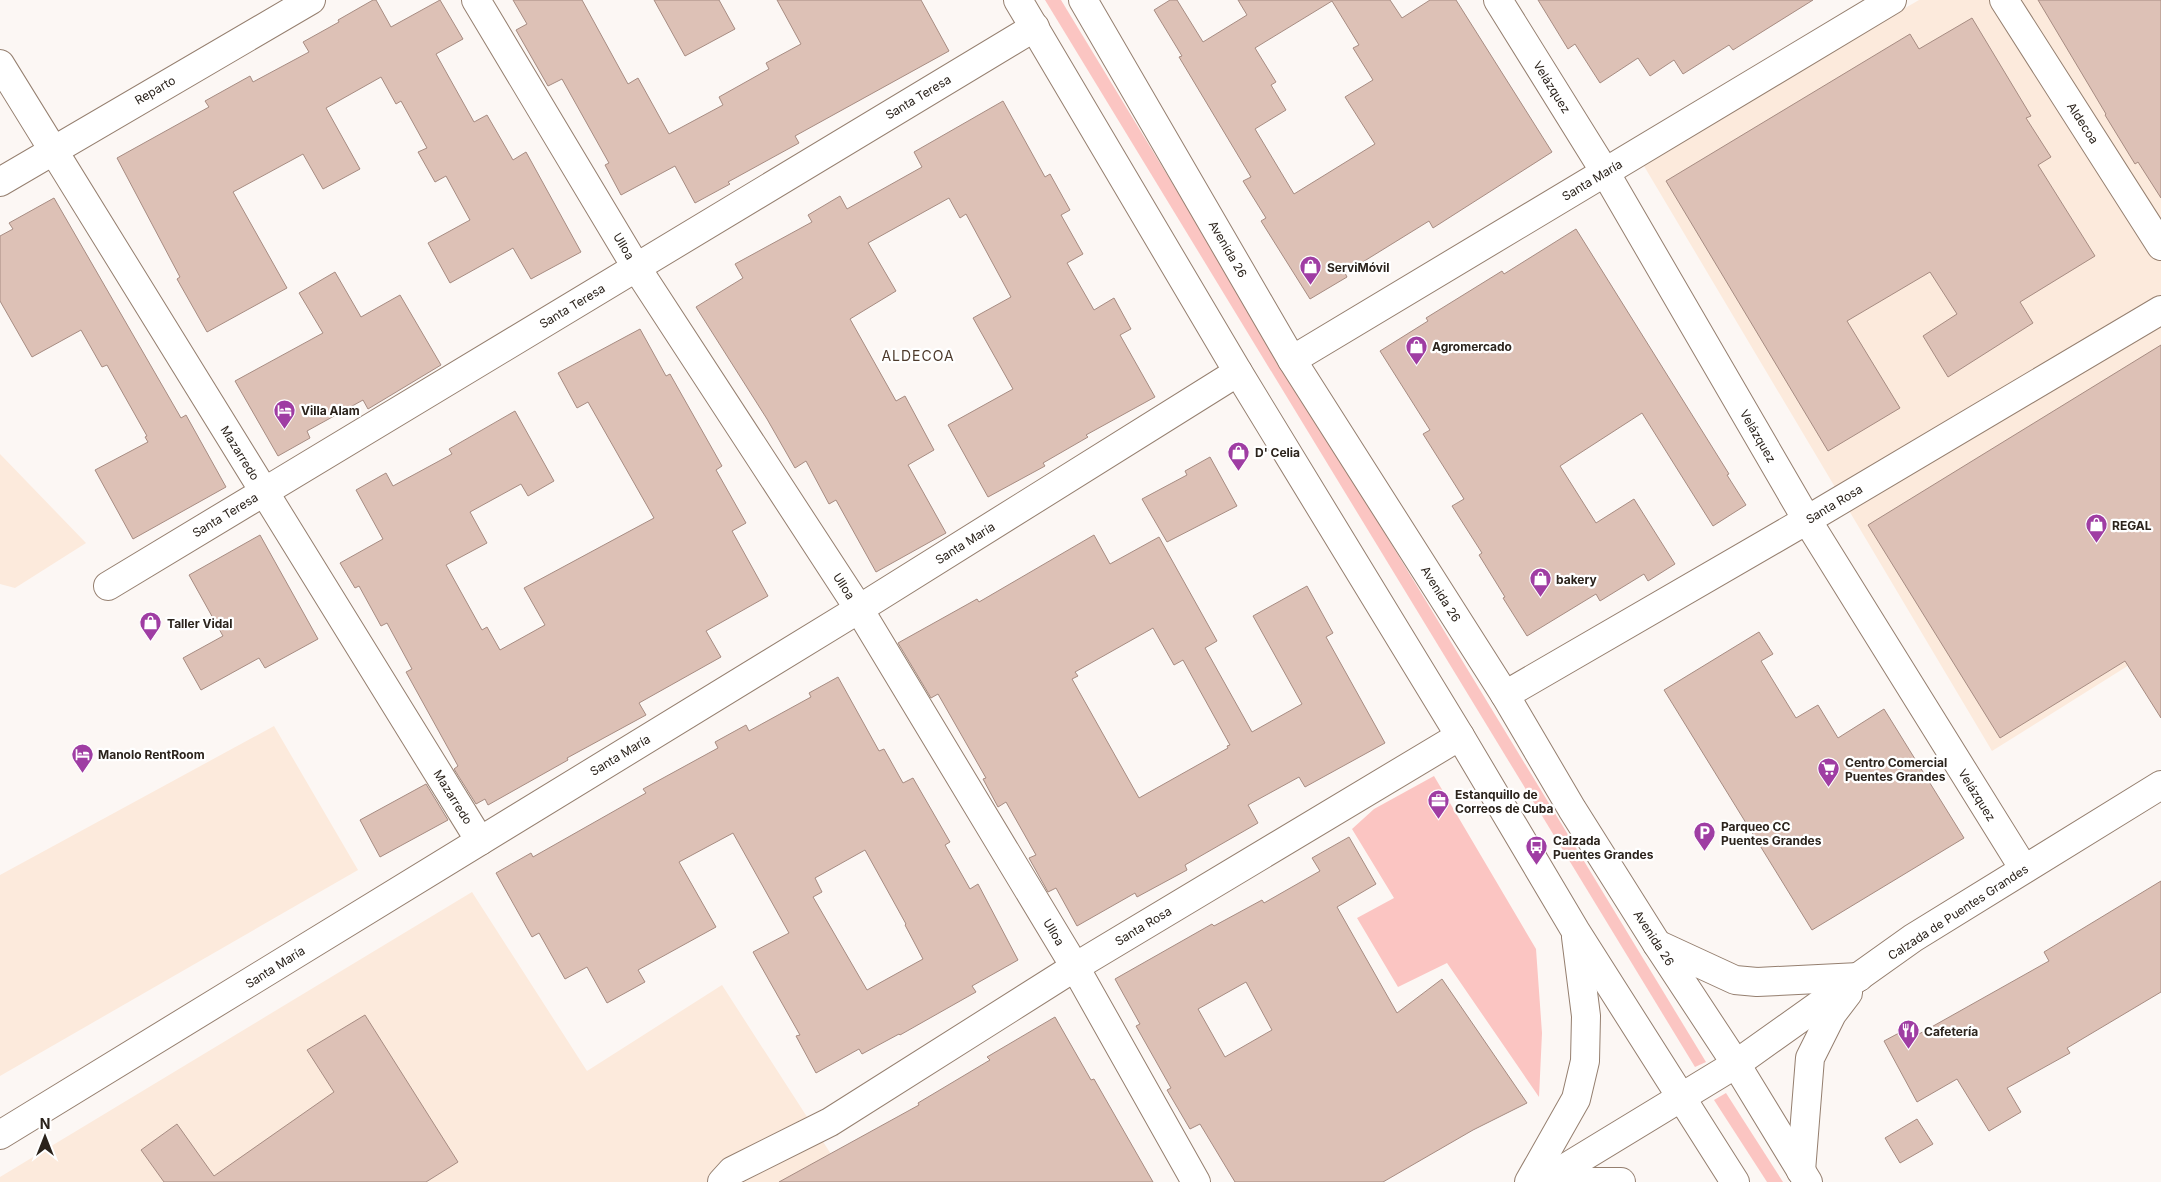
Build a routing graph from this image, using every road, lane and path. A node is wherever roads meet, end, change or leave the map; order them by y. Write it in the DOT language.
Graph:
graph roads {
  1 [pos="311,0"];
  2 [pos="476,0"];
  3 [pos="1018,0"];
  4 [pos="1083,0"];
  5 [pos="1498,0"];
  6 [pos="1892,0"];
  7 [pos="2004,0"];
  8 [pos="1035,27"];
  9 [pos="0,64"];
  10 [pos="53,150"];
  11 [pos="1605,172"];
  12 [pos="0,182"];
  13 [pos="2161,246"];
  14 [pos="636,267"];
  15 [pos="2161,310"];
  16 [pos="1292,360"];
  17 [pos="1238,372"];
  18 [pos="264,492"];
  19 [pos="1807,520"];
  20 [pos="108,586"];
  21 [pos="859,609"];
  22 [pos="1505,695"];
  23 [pos="1460,736"];
  24 [pos="2161,785"];
  25 [pos="480,841"];
  26 [pos="2024,870"];
  27 [pos="1575,930"];
  28 [pos="1657,944"];
  29 [pos="1075,967"];
  30 [pos="1859,978"];
  31 [pos="1736,1064"];
  32 [pos="1683,1097"];
  33 [pos="0,1135"];
  34 [pos="1805,1176"];
  35 [pos="722,1182"];
  36 [pos="1196,1182"];
  37 [pos="1529,1182"];
  38 [pos="1542,1182"];
  39 [pos="1565,1182"];
  40 [pos="1621,1182"];
  41 [pos="1736,1182"];
  1 -- 10 [label="street, Reparto"];
  2 -- 14 [label="street, Ulloa"];
  3 -- 8 [label="street"];
  4 -- 16 [label="street, Avenida 26"];
  5 -- 11 [label="street, Velázquez"];
  6 -- 11 [label="street, Santa María"];
  7 -- 13 [label="street, Aldecoa"];
  8 -- 14 [label="street, Santa Teresa"];
  8 -- 17 [label="street"];
  9 -- 10 [label="street, Mazarredo"];
  10 -- 12 [label="street, Reparto"];
  10 -- 18 [label="street, Mazarredo"];
  11 -- 16 [label="street, Santa María"];
  11 -- 19 [label="street, Velázquez"];
  14 -- 18 [label="street, Santa Teresa"];
  14 -- 21 [label="street, Ulloa"];
  15 -- 19 [label="street, Santa Rosa"];
  16 -- 22 [label="street, Avenida 26"];
  17 -- 21 [label="street, Santa María"];
  17 -- 23 [label="street"];
  18 -- 20 [label="street, Santa Teresa"];
  18 -- 25 [label="street, Mazarredo"];
  19 -- 22 [label="street, Santa Rosa"];
  19 -- 26 [label="street, Velázquez"];
  21 -- 25 [label="street, Santa María"];
  21 -- 29 [label="street, Ulloa"];
  22 -- 28 [label="street, Avenida 26"];
  23 -- 27 [label="street"];
  23 -- 29 [label="street, Santa Rosa"];
  24 -- 26 [label="street, Calzada de Puentes Grandes"];
  25 -- 33 [label="street, Santa María"];
  26 -- 30 [label="street, Calzada de Puentes Grandes"];
  27 -- 32 [label="street"];
  27 -- 37 [label="street"];
  28 -- 30 [label="street"];
  28 -- 31 [label="street, Avenida 26"];
  29 -- 35 [label="street, Santa Rosa"];
  29 -- 36 [label="street, Ulloa"];
  30 -- 31 [label="street, Calzada de Puentes Grandes"];
  30 -- 34 [label="street"];
  31 -- 32 [label="street, Calzada de Puentes Grandes"];
  31 -- 34 [label="street, Avenida 26"];
  32 -- 38 [label="street, Calzada de Puentes Grandes"];
  32 -- 41 [label="street"];
  39 -- 40 [label="street"];
}
